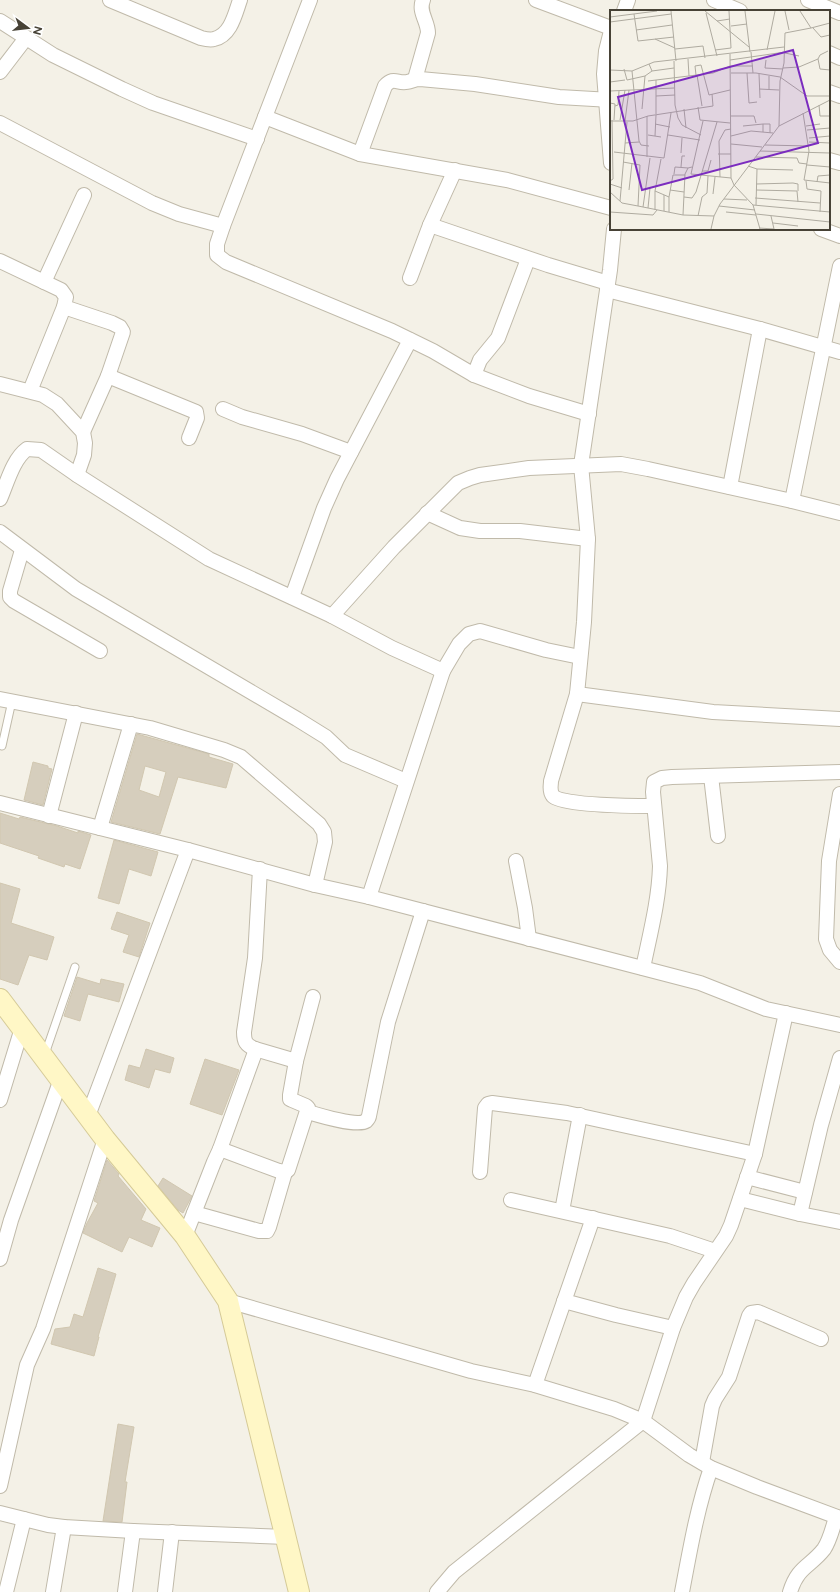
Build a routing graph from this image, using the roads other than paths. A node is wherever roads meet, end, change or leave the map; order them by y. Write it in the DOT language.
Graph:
graph roads {
  1 [pos="110,0"];
  2 [pos="240,0"];
  3 [pos="310,0"];
  4 [pos="423,0"];
  5 [pos="536,0"];
  6 [pos="628,0"];
  7 [pos="714,0"];
  8 [pos="808,0"];
  9 [pos="624,10"];
  10 [pos="738,10"];
  11 [pos="840,13"];
  12 [pos="0,21"];
  13 [pos="610,28"];
  14 [pos="610,35"];
  15 [pos="26,38"];
  16 [pos="830,53"];
  17 [pos="840,58"];
  18 [pos="0,71"];
  19 [pos="415,78"];
  20 [pos="830,92"];
  21 [pos="840,96"];
  22 [pos="608,99"];
  23 [pos="265,117"];
  24 [pos="0,123"];
  25 [pos="257,139"];
  26 [pos="610,142"];
  27 [pos="360,154"];
  28 [pos="830,160"];
  29 [pos="840,163"];
  30 [pos="455,170"];
  31 [pos="84,195"];
  32 [pos="610,208"];
  33 [pos="430,225"];
  34 [pos="223,226"];
  35 [pos="614,230"];
  36 [pos="824,230"];
  37 [pos="840,236"];
  38 [pos="528,258"];
  39 [pos="0,261"];
  40 [pos="840,266"];
  41 [pos="410,278"];
  42 [pos="44,282"];
  43 [pos="608,286"];
  44 [pos="64,307"];
  45 [pos="760,329"];
  46 [pos="410,340"];
  47 [pos="824,348"];
  48 [pos="840,352"];
  49 [pos="474,375"];
  50 [pos="108,376"];
  51 [pos="0,384"];
  52 [pos="30,391"];
  53 [pos="223,409"];
  54 [pos="589,414"];
  55 [pos="82,432"];
  56 [pos="189,438"];
  57 [pos="351,452"];
  58 [pos="581,465"];
  59 [pos="77,475"];
  60 [pos="730,487"];
  61 [pos="0,499"];
  62 [pos="792,501"];
  63 [pos="840,513"];
  64 [pos="427,514"];
  65 [pos="0,532"];
  66 [pos="588,539"];
  67 [pos="22,550"];
  68 [pos="292,597"];
  69 [pos="332,616"];
  70 [pos="100,651"];
  71 [pos="580,657"];
  72 [pos="443,671"];
  73 [pos="577,694"];
  74 [pos="6,700"];
  75 [pos="76,713"];
  76 [pos="840,719"];
  77 [pos="131,724"];
  78 [pos="2,746"];
  79 [pos="840,772"];
  80 [pos="711,776"];
  81 [pos="406,781"];
  82 [pos="840,794"];
  83 [pos="0,803"];
  84 [pos="654,806"];
  85 [pos="49,816"];
  86 [pos="100,828"];
  87 [pos="718,836"];
  88 [pos="188,850"];
  89 [pos="516,861"];
  90 [pos="260,869"];
  91 [pos="315,885"];
  92 [pos="369,897"];
  93 [pos="422,911"];
  94 [pos="529,939"];
  95 [pos="840,962"];
  96 [pos="75,967"];
  97 [pos="644,968"];
  98 [pos="313,997"];
  99 [pos="0,999"];
  100 [pos="786,1013"];
  101 [pos="840,1024"];
  102 [pos="22,1028"];
  103 [pos="255,1050"];
  104 [pos="44,1057"];
  105 [pos="840,1058"];
  106 [pos="296,1061"];
  107 [pos="60,1079"];
  108 [pos="0,1100"];
  109 [pos="308,1112"];
  110 [pos="88,1116"];
  111 [pos="580,1116"];
  112 [pos="105,1139"];
  113 [pos="220,1149"];
  114 [pos="754,1154"];
  115 [pos="285,1172"];
  116 [pos="480,1172"];
  117 [pos="747,1177"];
  118 [pos="805,1192"];
  119 [pos="511,1200"];
  120 [pos="740,1200"];
  121 [pos="562,1211"];
  122 [pos="194,1213"];
  123 [pos="800,1214"];
  124 [pos="592,1218"];
  125 [pos="840,1222"];
  126 [pos="185,1236"];
  127 [pos="715,1251"];
  128 [pos="0,1259"];
  129 [pos="228,1301"];
  130 [pos="564,1301"];
  131 [pos="673,1328"];
  132 [pos="821,1339"];
  133 [pos="535,1386"];
  134 [pos="644,1421"];
  135 [pos="706,1465"];
  136 [pos="0,1486"];
  137 [pos="0,1513"];
  138 [pos="838,1517"];
  139 [pos="24,1519"];
  140 [pos="64,1527"];
  141 [pos="133,1531"];
  142 [pos="172,1532"];
  143 [pos="286,1537"];
  144 [pos="6,1592"];
  145 [pos="53,1592"];
  146 [pos="125,1592"];
  147 [pos="165,1592"];
  148 [pos="299,1592"];
  149 [pos="437,1592"];
  150 [pos="682,1592"];
  151 [pos="790,1592"];
  1 -- 2 [label="street"];
  3 -- 23 [label="street"];
  4 -- 19 [label="street"];
  5 -- 13 [label="street"];
  6 -- 9 [label="street"];
  7 -- 10 [label="street"];
  8 -- 11 [label="street"];
  12 -- 15 [label="street"];
  14 -- 22 [label="street"];
  15 -- 18 [label="street"];
  15 -- 25 [label="street"];
  16 -- 17 [label="street"];
  19 -- 22 [label="street"];
  19 -- 27 [label="street"];
  20 -- 21 [label="street"];
  22 -- 26 [label="street"];
  23 -- 25 [label="street"];
  23 -- 27 [label="street"];
  24 -- 34 [label="street"];
  25 -- 34 [label="street"];
  27 -- 30 [label="street"];
  28 -- 29 [label="street"];
  30 -- 32 [label="street"];
  30 -- 33 [label="street"];
  31 -- 42 [label="street"];
  33 -- 38 [label="street"];
  33 -- 41 [label="street"];
  34 -- 46 [label="street"];
  35 -- 43 [label="street"];
  36 -- 37 [label="street"];
  38 -- 43 [label="street"];
  38 -- 49 [label="street"];
  39 -- 42 [label="street"];
  40 -- 47 [label="street"];
  42 -- 44 [label="street"];
  43 -- 45 [label="street"];
  43 -- 54 [label="street"];
  44 -- 50 [label="street"];
  44 -- 52 [label="street"];
  45 -- 47 [label="street"];
  45 -- 60 [label="street"];
  46 -- 49 [label="street"];
  46 -- 57 [label="street"];
  47 -- 48 [label="street"];
  47 -- 62 [label="street"];
  49 -- 54 [label="street"];
  50 -- 55 [label="street"];
  50 -- 56 [label="street"];
  51 -- 52 [label="street"];
  52 -- 55 [label="street"];
  53 -- 57 [label="street"];
  54 -- 58 [label="street"];
  55 -- 59 [label="street"];
  57 -- 68 [label="street"];
  58 -- 60 [label="street"];
  58 -- 64 [label="street"];
  58 -- 66 [label="street"];
  59 -- 61 [label="street"];
  59 -- 68 [label="street"];
  60 -- 62 [label="street"];
  62 -- 63 [label="street"];
  64 -- 66 [label="street"];
  64 -- 69 [label="street"];
  65 -- 67 [label="street"];
  66 -- 71 [label="street"];
  67 -- 70 [label="street"];
  67 -- 81 [label="street"];
  68 -- 69 [label="street"];
  69 -- 72 [label="street"];
  71 -- 72 [label="street"];
  71 -- 73 [label="street"];
  72 -- 81 [label="street"];
  73 -- 76 [label="street"];
  73 -- 84 [label="street"];
  74 -- 75 [label="street"];
  74 -- 78 [label="lane"];
  75 -- 77 [label="street"];
  75 -- 85 [label="street"];
  77 -- 86 [label="street"];
  77 -- 91 [label="street"];
  79 -- 80 [label="street"];
  80 -- 84 [label="street"];
  80 -- 87 [label="street"];
  81 -- 92 [label="street"];
  82 -- 95 [label="street"];
  83 -- 85 [label="street"];
  84 -- 97 [label="street"];
  85 -- 86 [label="street"];
  86 -- 88 [label="street"];
  88 -- 90 [label="street"];
  88 -- 110 [label="street"];
  89 -- 94 [label="street"];
  90 -- 91 [label="street"];
  90 -- 103 [label="street"];
  91 -- 92 [label="street"];
  92 -- 93 [label="street"];
  93 -- 94 [label="street"];
  93 -- 109 [label="street"];
  94 -- 97 [label="street"];
  96 -- 104 [label="lane"];
  97 -- 100 [label="street"];
  98 -- 106 [label="street"];
  99 -- 102 [label="street"];
  100 -- 101 [label="street"];
  100 -- 114 [label="street"];
  102 -- 104 [label="street"];
  102 -- 108 [label="street"];
  103 -- 106 [label="street"];
  103 -- 113 [label="street"];
  104 -- 107 [label="street"];
  105 -- 118 [label="street"];
  106 -- 109 [label="street"];
  107 -- 110 [label="street"];
  107 -- 128 [label="street"];
  109 -- 115 [label="street"];
  110 -- 112 [label="street"];
  111 -- 114 [label="street"];
  111 -- 116 [label="street"];
  111 -- 121 [label="street"];
  112 -- 126 [label="street"];
  112 -- 136 [label="street"];
  113 -- 115 [label="street"];
  113 -- 122 [label="street"];
  114 -- 117 [label="street"];
  115 -- 122 [label="street"];
  117 -- 118 [label="street"];
  117 -- 120 [label="street"];
  118 -- 123 [label="street"];
  119 -- 121 [label="street"];
  120 -- 123 [label="street"];
  120 -- 127 [label="street"];
  121 -- 124 [label="street"];
  122 -- 126 [label="street"];
  123 -- 125 [label="street"];
  124 -- 127 [label="street"];
  124 -- 130 [label="street"];
  126 -- 129 [label="street"];
  127 -- 131 [label="street"];
  129 -- 133 [label="street"];
  129 -- 143 [label="street"];
  130 -- 131 [label="street"];
  130 -- 133 [label="street"];
  131 -- 134 [label="street"];
  132 -- 135 [label="street"];
  133 -- 134 [label="street"];
  134 -- 135 [label="street"];
  134 -- 149 [label="street"];
  135 -- 138 [label="street"];
  135 -- 150 [label="street"];
  137 -- 139 [label="street"];
  138 -- 151 [label="street"];
  139 -- 140 [label="street"];
  139 -- 144 [label="street"];
  140 -- 141 [label="street"];
  140 -- 145 [label="street"];
  141 -- 142 [label="street"];
  141 -- 146 [label="street"];
  142 -- 143 [label="street"];
  142 -- 147 [label="street"];
  143 -- 148 [label="street"];
}
